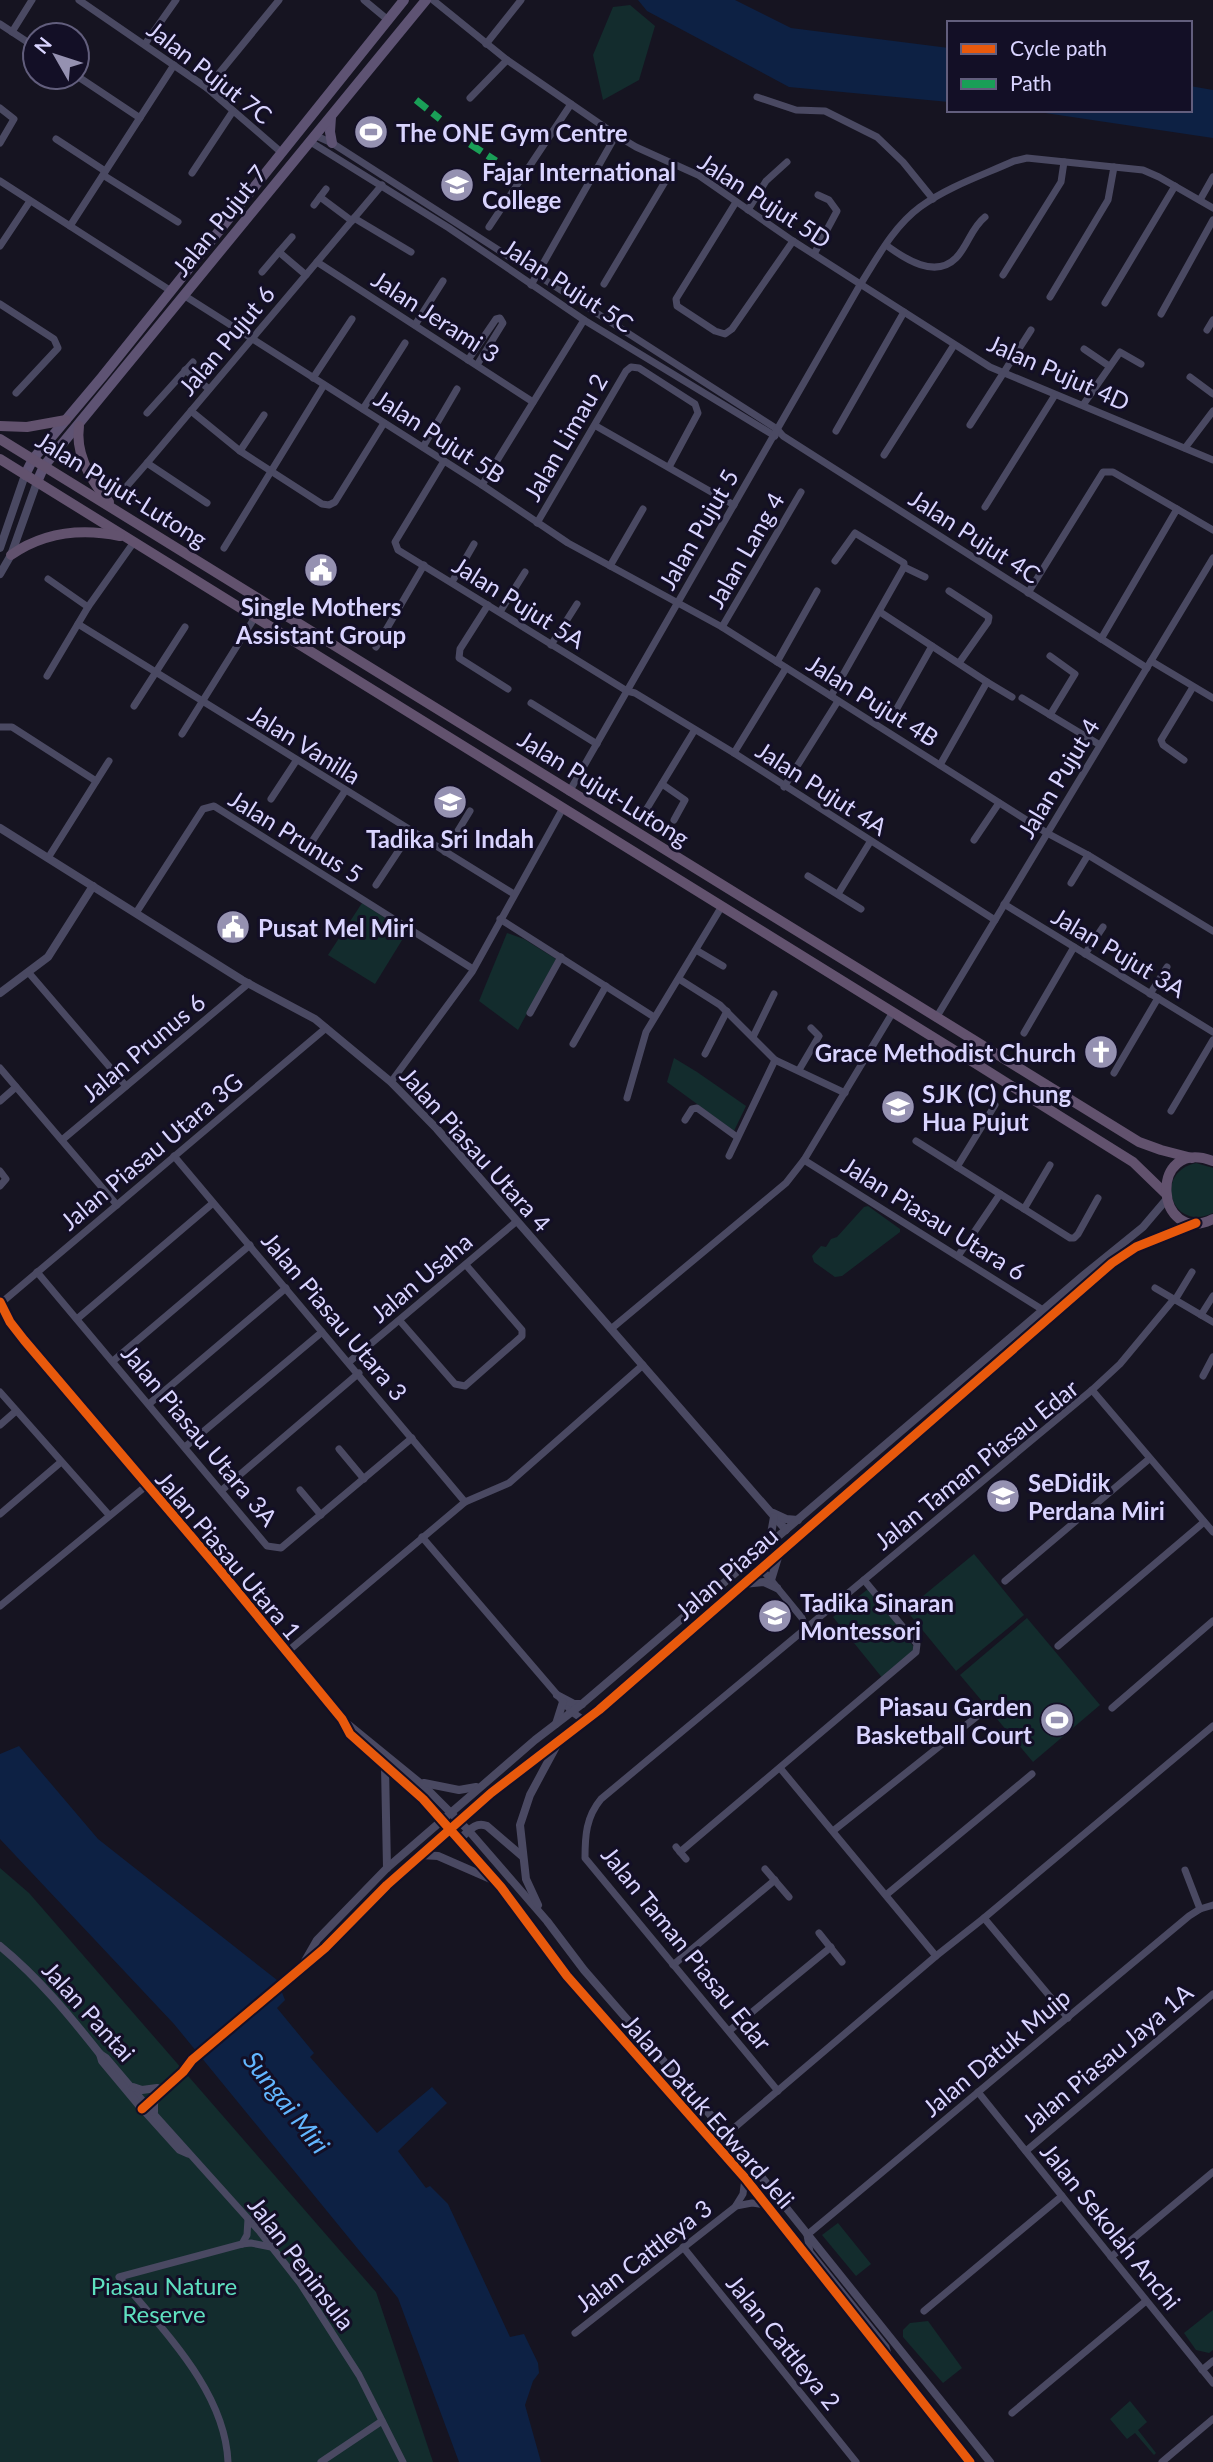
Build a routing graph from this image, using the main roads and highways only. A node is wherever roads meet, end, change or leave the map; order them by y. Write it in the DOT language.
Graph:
graph roads {
  1 [pos="404,0"];
  2 [pos="426,0"];
  3 [pos="332,114"];
  4 [pos="312,138"];
  5 [pos="332,143"];
  6 [pos="249,195"];
  7 [pos="66,420"];
  8 [pos="0,426"];
  9 [pos="79,426"];
  10 [pos="0,439"];
  11 [pos="33,459"];
  12 [pos="0,460"];
  13 [pos="44,466"];
  14 [pos="25,475"];
  15 [pos="37,482"];
  16 [pos="113,508"];
  17 [pos="130,540"];
  18 [pos="11,555"];
  19 [pos="1192,1158"];
  20 [pos="1213,1161"];
  21 [pos="1166,1196"];
  22 [pos="1207,1221"];
  1 -- 6 [label="main road, Jalan Pujut 7"];
  2 -- 3 [label="main road, Jalan Pujut 7"];
  3 -- 4 [label="main road, Jalan Pujut 7"];
  3 -- 5 [label="main road"];
  4 -- 6 [label="main road"];
  4 -- 9 [label="main road, Jalan Pujut 7"];
  6 -- 7 [label="main road, Jalan Pujut 7"];
  7 -- 8 [label="highway"];
  7 -- 11 [label="main road, Jalan Pujut 7"];
  9 -- 13 [label="main road, Jalan Pujut 7"];
  9 -- 16 [label="highway"];
  10 -- 11 [label="highway, Jalan Pujut-Lutong"];
  11 -- 13 [label="highway, Jalan Pujut-Lutong"];
  11 -- 14 [label="main road, Jalan Pujut 7"];
  12 -- 14 [label="highway, Jalan Pujut-Lutong"];
  13 -- 15 [label="main road, Jalan Pujut 7"];
  13 -- 16 [label="highway, Jalan Pujut-Lutong"];
  14 -- 15 [label="highway, Jalan Pujut-Lutong"];
  15 -- 17 [label="highway, Jalan Pujut-Lutong"];
  16 -- 19 [label="highway, Jalan Pujut-Lutong"];
  17 -- 18 [label="highway"];
  17 -- 21 [label="highway, Jalan Pujut-Lutong"];
  19 -- 20 [label="highway, Jalan Pujut-Lutong"];
  19 -- 21 [label="highway"];
  21 -- 22 [label="highway, Jalan Pujut-Lutong"];
}
